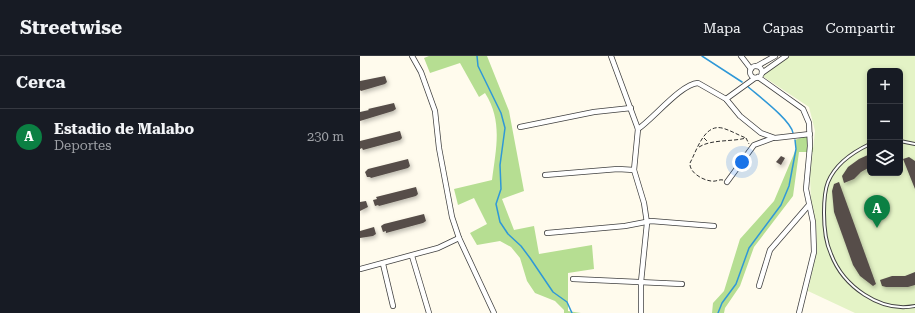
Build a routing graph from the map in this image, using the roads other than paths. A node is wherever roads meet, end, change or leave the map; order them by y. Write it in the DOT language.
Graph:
graph roads {
  1 [pos="412,56"];
  2 [pos="611,56"];
  3 [pos="741,56"];
  4 [pos="775,56"];
  5 [pos="786,56"];
  6 [pos="757,66"];
  7 [pos="751,69"];
  8 [pos="758,76"];
  9 [pos="726,99"];
  10 [pos="631,108"];
  11 [pos="520,127"];
  12 [pos="638,129"];
  13 [pos="810,134"];
  14 [pos="775,138"];
  15 [pos="903,142"];
  16 [pos="915,144"];
  17 [pos="867,146"];
  18 [pos="634,170"];
  19 [pos="545,175"];
  20 [pos="727,182"];
  21 [pos="808,206"];
  22 [pos="647,223"];
  23 [pos="714,226"];
  24 [pos="547,233"];
  25 [pos="459,238"];
  26 [pos="412,256"];
  27 [pos="383,264"];
  28 [pos="360,269"];
  29 [pos="573,279"];
  30 [pos="641,282"];
  31 [pos="682,284"];
  32 [pos="760,286"];
  33 [pos="393,306"];
  34 [pos="915,306"];
  35 [pos="429,313"];
  36 [pos="494,313"];
  37 [pos="641,313"];
  38 [pos="799,313"];
  1 -- 25 [label="street"];
  2 -- 10 [label="street"];
  3 -- 7 [label="street"];
  4 -- 6 [label="street"];
  5 -- 8 [label="street"];
  6 -- 7 [label="street"];
  6 -- 8 [label="street"];
  7 -- 8 [label="street"];
  8 -- 9 [label="street"];
  8 -- 13 [label="street"];
  9 -- 12 [label="street"];
  9 -- 14 [label="street"];
  10 -- 11 [label="street"];
  10 -- 12 [label="street"];
  12 -- 18 [label="street"];
  13 -- 14 [label="street"];
  13 -- 21 [label="street"];
  14 -- 20 [label="street"];
  15 -- 16 [label="lane"];
  17 -- 34 [label="lane"];
  18 -- 19 [label="street"];
  18 -- 22 [label="street"];
  21 -- 32 [label="street"];
  21 -- 38 [label="street"];
  22 -- 23 [label="street"];
  22 -- 24 [label="street"];
  22 -- 30 [label="street"];
  25 -- 26 [label="street"];
  25 -- 36 [label="street"];
  26 -- 27 [label="street"];
  26 -- 35 [label="street"];
  27 -- 28 [label="street"];
  27 -- 33 [label="street"];
  29 -- 30 [label="street"];
  30 -- 31 [label="street"];
  30 -- 37 [label="street"];
}
